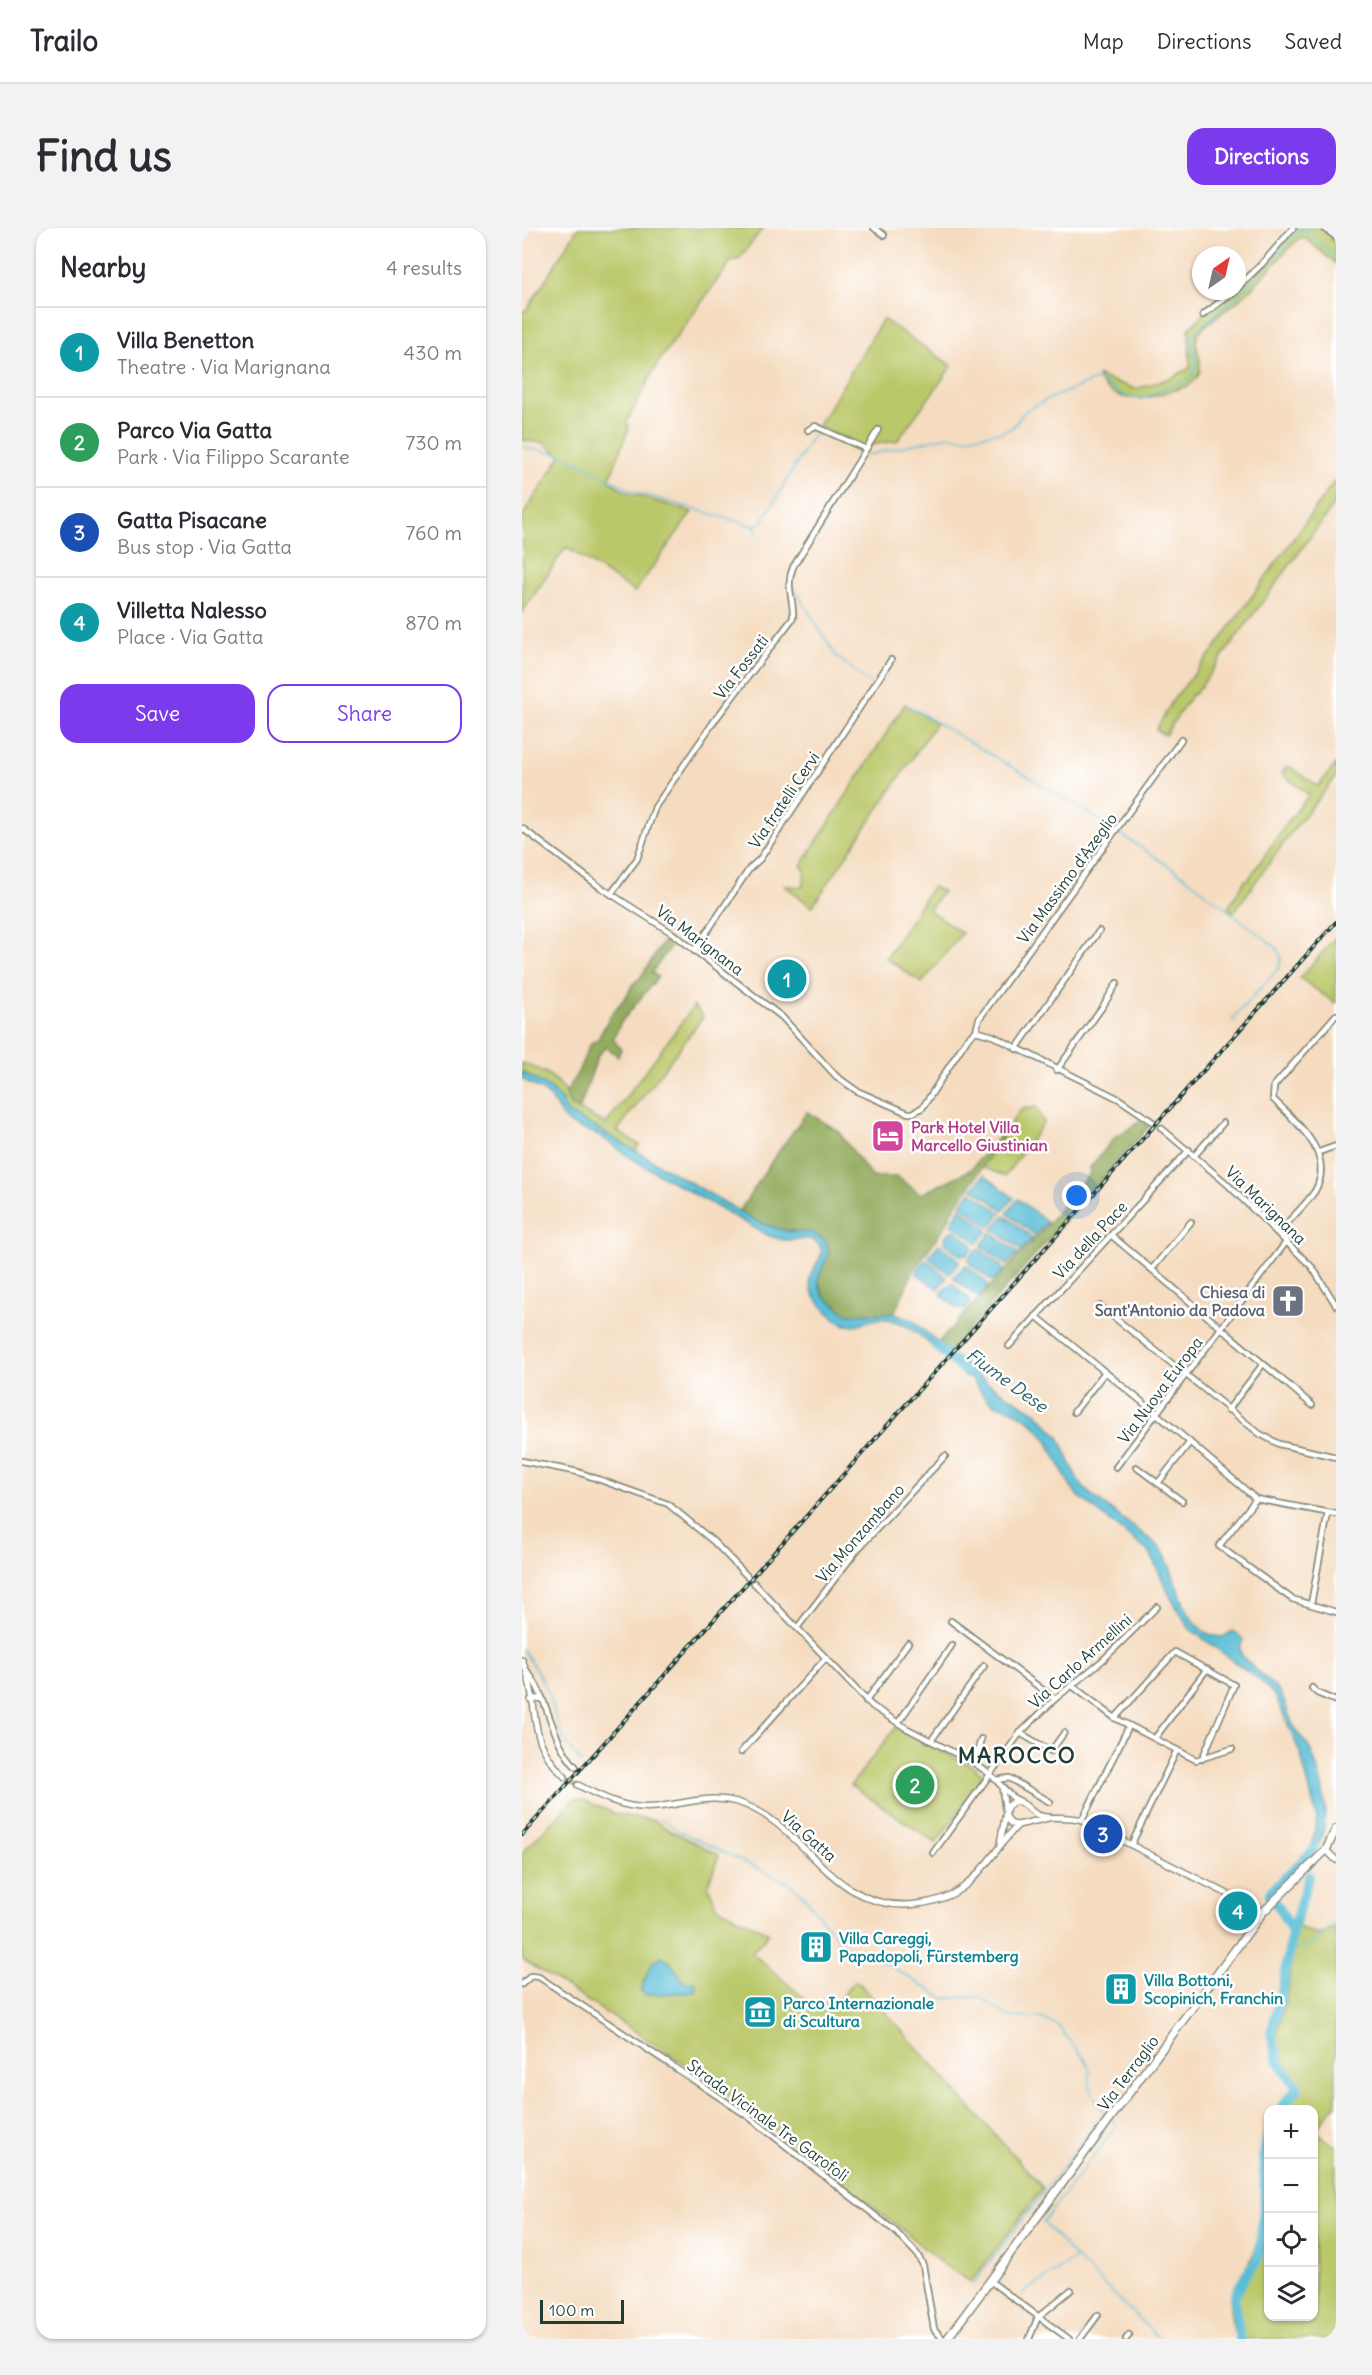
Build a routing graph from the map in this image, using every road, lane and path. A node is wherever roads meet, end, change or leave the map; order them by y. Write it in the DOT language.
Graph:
graph roads {
  1 [pos="874,228"];
  2 [pos="1293,228"];
  3 [pos="1324,228"];
  4 [pos="884,235"];
  5 [pos="1336,237"];
  6 [pos="1246,279"];
  7 [pos="1222,300"];
  8 [pos="1203,315"];
  9 [pos="808,430"];
  10 [pos="879,430"];
  11 [pos="864,452"];
  12 [pos="891,660"];
  13 [pos="1181,740"];
  14 [pos="522,828"];
  15 [pos="611,894"];
  16 [pos="1099,931"];
  17 [pos="694,951"];
  18 [pos="1117,983"];
  19 [pos="1336,1015"];
  20 [pos="976,1031"];
  21 [pos="1016,1049"];
  22 [pos="1057,1070"];
  23 [pos="1154,1122"];
  24 [pos="1223,1123"];
  25 [pos="1161,1128"];
  26 [pos="1336,1146"];
  27 [pos="1187,1152"];
  28 [pos="1319,1152"];
  29 [pos="1195,1155"];
  30 [pos="1191,1222"];
  31 [pos="1278,1233"];
  32 [pos="1111,1235"];
  33 [pos="1287,1241"];
  34 [pos="1152,1269"];
  35 [pos="1336,1305"];
  36 [pos="1100,1306"];
  37 [pos="1036,1316"];
  38 [pos="1222,1328"];
  39 [pos="1009,1346"];
  40 [pos="1263,1364"];
  41 [pos="1105,1372"];
  42 [pos="1185,1376"];
  43 [pos="1312,1405"];
  44 [pos="1228,1410"];
  45 [pos="1074,1412"];
  46 [pos="1157,1414"];
  47 [pos="1190,1442"];
  48 [pos="945,1456"];
  49 [pos="1336,1456"];
  50 [pos="522,1461"];
  51 [pos="1116,1467"];
  52 [pos="1136,1467"];
  53 [pos="1158,1483"];
  54 [pos="1257,1499"];
  55 [pos="1182,1501"];
  56 [pos="1328,1513"];
  57 [pos="1336,1514"];
  58 [pos="748,1577"];
  59 [pos="754,1583"];
  60 [pos="1311,1604"];
  61 [pos="1157,1607"];
  62 [pos="1336,1612"];
  63 [pos="951,1621"];
  64 [pos="797,1628"];
  65 [pos="908,1642"];
  66 [pos="952,1645"];
  67 [pos="826,1658"];
  68 [pos="522,1660"];
  69 [pos="984,1666"];
  70 [pos="526,1669"];
  71 [pos="1207,1669"];
  72 [pos="1071,1685"];
  73 [pos="1312,1688"];
  74 [pos="542,1698"];
  75 [pos="1055,1699"];
  76 [pos="531,1701"];
  77 [pos="866,1701"];
  78 [pos="1336,1701"];
  79 [pos="1115,1718"];
  80 [pos="898,1723"];
  81 [pos="1129,1726"];
  82 [pos="1020,1733"];
  83 [pos="1064,1733"];
  84 [pos="1155,1738"];
  85 [pos="981,1739"];
  86 [pos="931,1741"];
  87 [pos="1232,1749"];
  88 [pos="1177,1750"];
  89 [pos="741,1752"];
  90 [pos="1202,1759"];
  91 [pos="974,1763"];
  92 [pos="576,1767"];
  93 [pos="990,1774"];
  94 [pos="565,1777"];
  95 [pos="996,1780"];
  96 [pos="578,1785"];
  97 [pos="1002,1788"];
  98 [pos="1022,1802"];
  99 [pos="1050,1802"];
  100 [pos="1027,1807"];
  101 [pos="1005,1813"];
  102 [pos="1052,1817"];
  103 [pos="1082,1820"];
  104 [pos="1020,1825"];
  105 [pos="1336,1829"];
  106 [pos="1131,1845"];
  107 [pos="999,1846"];
  108 [pos="1326,1850"];
  109 [pos="933,1853"];
  110 [pos="1336,1860"];
  111 [pos="1263,1912"];
  112 [pos="522,1984"];
  113 [pos="990,2282"];
  114 [pos="1071,2290"];
  115 [pos="1098,2314"];
  116 [pos="1038,2317"];
  117 [pos="945,2339"];
  118 [pos="1029,2339"];
  119 [pos="1069,2339"];
  120 [pos="1080,2339"];
  1 -- 4 [label="street"];
  2 -- 6 [label="street"];
  3 -- 5 [label="street"];
  7 -- 8 [label="street"];
  9 -- 11 [label="street"];
  10 -- 11 [label="street, Via Fossati"];
  11 -- 15 [label="street, Via Fossati"];
  12 -- 17 [label="street, Via fratelli Cervi"];
  13 -- 20 [label="street, Via Massimo d'Azeglio"];
  14 -- 15 [label="street, Via Marignana"];
  15 -- 17 [label="street, Via Marignana"];
  16 -- 21 [label="street"];
  17 -- 20 [label="street, Via Marignana"];
  18 -- 22 [label="street"];
  19 -- 28 [label="street"];
  20 -- 21 [label="street"];
  21 -- 22 [label="street"];
  22 -- 23 [label="street"];
  24 -- 29 [label="street"];
  25 -- 27 [label="street, Via Marignana"];
  26 -- 28 [label="street"];
  27 -- 29 [label="street, Via Marignana"];
  27 -- 32 [label="street, Via della Pace"];
  28 -- 31 [label="street"];
  29 -- 31 [label="street, Via Marignana"];
  30 -- 34 [label="street"];
  31 -- 33 [label="street, Via Marignana"];
  32 -- 34 [label="street"];
  32 -- 37 [label="street, Via della Pace"];
  33 -- 35 [label="street, Via Marignana"];
  33 -- 38 [label="street, Via Nuova Europa"];
  34 -- 38 [label="street"];
  36 -- 42 [label="street"];
  37 -- 39 [label="street, Via della Pace"];
  37 -- 41 [label="street"];
  38 -- 40 [label="street"];
  38 -- 42 [label="street, Via Nuova Europa"];
  40 -- 43 [label="street"];
  40 -- 44 [label="street"];
  41 -- 45 [label="street"];
  41 -- 46 [label="street"];
  42 -- 44 [label="street"];
  42 -- 46 [label="street, Via Nuova Europa"];
  44 -- 49 [label="street"];
  46 -- 47 [label="street"];
  46 -- 51 [label="street, Via Nuova Europa"];
  47 -- 53 [label="street"];
  47 -- 54 [label="street"];
  48 -- 64 [label="street, Via Monzambano"];
  50 -- 58 [label="street"];
  52 -- 53 [label="street"];
  53 -- 55 [label="street"];
  54 -- 56 [label="street"];
  54 -- 60 [label="street"];
  56 -- 57 [label="street"];
  56 -- 60 [label="street"];
  59 -- 64 [label="street"];
  60 -- 62 [label="street"];
  61 -- 72 [label="street, Via Carlo Armellini"];
  63 -- 75 [label="street"];
  64 -- 67 [label="street"];
  65 -- 77 [label="street"];
  66 -- 80 [label="street"];
  67 -- 77 [label="street"];
  67 -- 89 [label="street"];
  68 -- 70 [label="street"];
  69 -- 86 [label="street"];
  70 -- 74 [label="street"];
  70 -- 76 [label="street"];
  71 -- 79 [label="street"];
  71 -- 84 [label="street"];
  71 -- 90 [label="street"];
  72 -- 75 [label="street, Via Carlo Armellini"];
  72 -- 79 [label="street"];
  73 -- 78 [label="street"];
  74 -- 76 [label="street"];
  74 -- 92 [label="street"];
  75 -- 82 [label="street, Via Carlo Armellini"];
  76 -- 94 [label="street"];
  77 -- 80 [label="street"];
  79 -- 81 [label="street"];
  80 -- 86 [label="street"];
  81 -- 84 [label="street"];
  81 -- 103 [label="street"];
  82 -- 83 [label="street"];
  82 -- 93 [label="street, Via Carlo Armellini"];
  84 -- 88 [label="street"];
  85 -- 91 [label="street"];
  86 -- 91 [label="street"];
  87 -- 90 [label="street"];
  88 -- 90 [label="street"];
  88 -- 106 [label="street"];
  91 -- 93 [label="street"];
  93 -- 95 [label="street"];
  93 -- 109 [label="street"];
  95 -- 97 [label="street"];
  95 -- 99 [label="street"];
  96 -- 107 [label="street, Via Gatta"];
  97 -- 98 [label="street"];
  97 -- 101 [label="street"];
  98 -- 100 [label="street"];
  98 -- 101 [label="street"];
  100 -- 102 [label="street"];
  100 -- 104 [label="street, Via Gatta"];
  101 -- 104 [label="street"];
  101 -- 107 [label="street, Via Gatta"];
  102 -- 103 [label="street"];
  102 -- 104 [label="street"];
  103 -- 106 [label="street"];
  104 -- 107 [label="street, Via Gatta"];
  105 -- 108 [label="main road, Via Terraglio"];
  106 -- 111 [label="street"];
  108 -- 110 [label="street"];
  108 -- 111 [label="main road, Via Terraglio"];
  111 -- 113 [label="main road, Via Terraglio"];
  112 -- 117 [label="street, Strada Vicinale Tre Garofoli"];
  113 -- 116 [label="street"];
  113 -- 117 [label="main road, Via Terraglio"];
  114 -- 116 [label="street"];
  115 -- 120 [label="street"];
  116 -- 118 [label="street"];
  116 -- 119 [label="street"];
}
